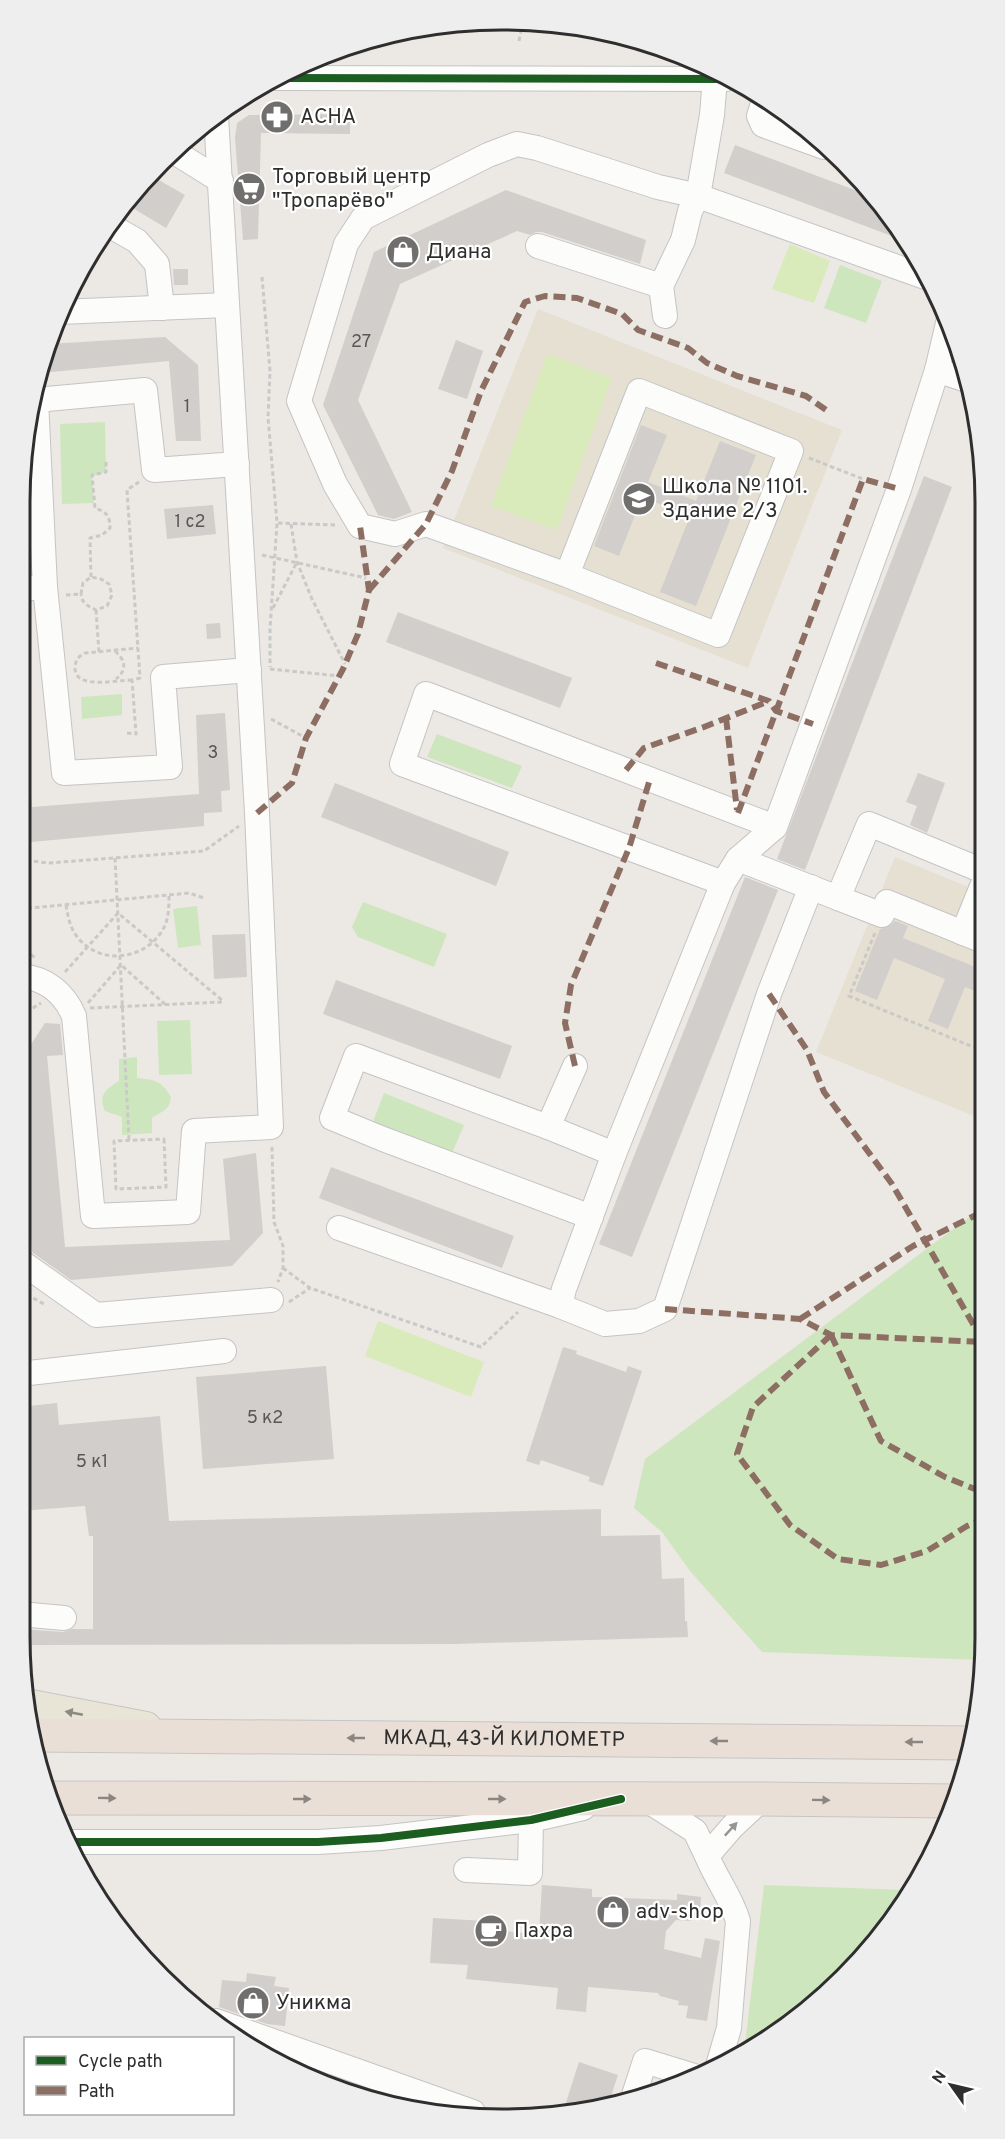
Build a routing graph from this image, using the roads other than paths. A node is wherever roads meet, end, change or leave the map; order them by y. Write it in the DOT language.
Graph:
graph roads {
  1 [pos="296,78"];
  2 [pos="711,79"];
  3 [pos="719,83"];
  4 [pos="762,108"];
  5 [pos="217,127"];
  6 [pos="806,140"];
  7 [pos="181,156"];
  8 [pos="220,181"];
  9 [pos="698,196"];
  10 [pos="117,230"];
  11 [pos="538,246"];
  12 [pos="916,274"];
  13 [pos="661,286"];
  14 [pos="227,305"];
  15 [pos="162,308"];
  16 [pos="71,312"];
  17 [pos="665,316"];
  18 [pos="945,337"];
  19 [pos="937,370"];
  20 [pos="958,378"];
  21 [pos="41,400"];
  22 [pos="37,422"];
  23 [pos="237,464"];
  24 [pos="567,575"];
  25 [pos="30,590"];
  26 [pos="46,592"];
  27 [pos="263,672"];
  28 [pos="775,827"];
  29 [pos="738,859"];
  30 [pos="975,868"];
  31 [pos="723,883"];
  32 [pos="811,887"];
  33 [pos="838,898"];
  34 [pos="973,937"];
  35 [pos="30,976"];
  36 [pos="575,1066"];
  37 [pos="548,1126"];
  38 [pos="614,1154"];
  39 [pos="591,1217"];
  40 [pos="339,1228"];
  41 [pos="30,1268"];
  42 [pos="272,1300"];
  43 [pos="560,1306"];
  44 [pos="224,1351"];
  45 [pos="30,1373"];
  46 [pos="30,1615"];
  47 [pos="64,1617"];
  48 [pos="35,1706"];
  49 [pos="40,1735"];
  50 [pos="193,1736"];
  51 [pos="963,1743"];
  52 [pos="59,1798"];
  53 [pos="633,1799"];
  54 [pos="762,1799"];
  55 [pos="945,1801"];
  56 [pos="531,1820"];
  57 [pos="78,1842"];
  58 [pos="707,1856"];
  59 [pos="466,1870"];
  60 [pos="242,2030"];
  61 [pos="721,2055"];
  62 [pos="683,2073"];
  63 [pos="636,2090"];
  64 [pos="458,2107"];
  1 -- 2 [label="street"];
  3 -- 9 [label="street"];
  4 -- 6 [label="street"];
  5 -- 8 [label="street"];
  7 -- 8 [label="street"];
  8 -- 14 [label="street"];
  9 -- 12 [label="street"];
  9 -- 13 [label="street"];
  9 -- 24 [label="street"];
  10 -- 15 [label="street"];
  11 -- 13 [label="street"];
  13 -- 17 [label="street"];
  14 -- 15 [label="street"];
  14 -- 23 [label="street"];
  15 -- 16 [label="street"];
  18 -- 19 [label="street"];
  19 -- 20 [label="street"];
  19 -- 28 [label="street"];
  21 -- 23 [label="street"];
  22 -- 26 [label="street"];
  23 -- 27 [label="street"];
  24 -- 24 [label="street"];
  25 -- 26 [label="street"];
  26 -- 27 [label="street"];
  27 -- 35 [label="street"];
  28 -- 29 [label="street"];
  28 -- 31 [label="street"];
  29 -- 31 [label="street"];
  29 -- 32 [label="street"];
  30 -- 33 [label="street"];
  31 -- 38 [label="street"];
  32 -- 33 [label="street"];
  32 -- 43 [label="street"];
  33 -- 34 [label="street"];
  36 -- 37 [label="street"];
  37 -- 38 [label="street"];
  37 -- 39 [label="street"];
  38 -- 39 [label="street"];
  39 -- 43 [label="street"];
  40 -- 43 [label="street"];
  41 -- 42 [label="street"];
  44 -- 45 [label="street"];
  46 -- 47 [label="street"];
  50 -- 48 [label="main road, one-way"];
  49 -- 50 [label="highway, МКАД, 43-Й КИЛОМЕТР"];
  51 -- 50 [label="highway, МКАД, 43-Й КИЛОМЕТР, one-way"];
  52 -- 53 [label="highway, one-way"];
  53 -- 54 [label="highway"];
  53 -- 56 [label="street"];
  53 -- 58 [label="street"];
  54 -- 55 [label="highway, one-way"];
  58 -- 54 [label="street, one-way"];
  56 -- 57 [label="street"];
  56 -- 59 [label="street"];
  58 -- 61 [label="street"];
  60 -- 64 [label="street"];
  62 -- 63 [label="street"];
}
